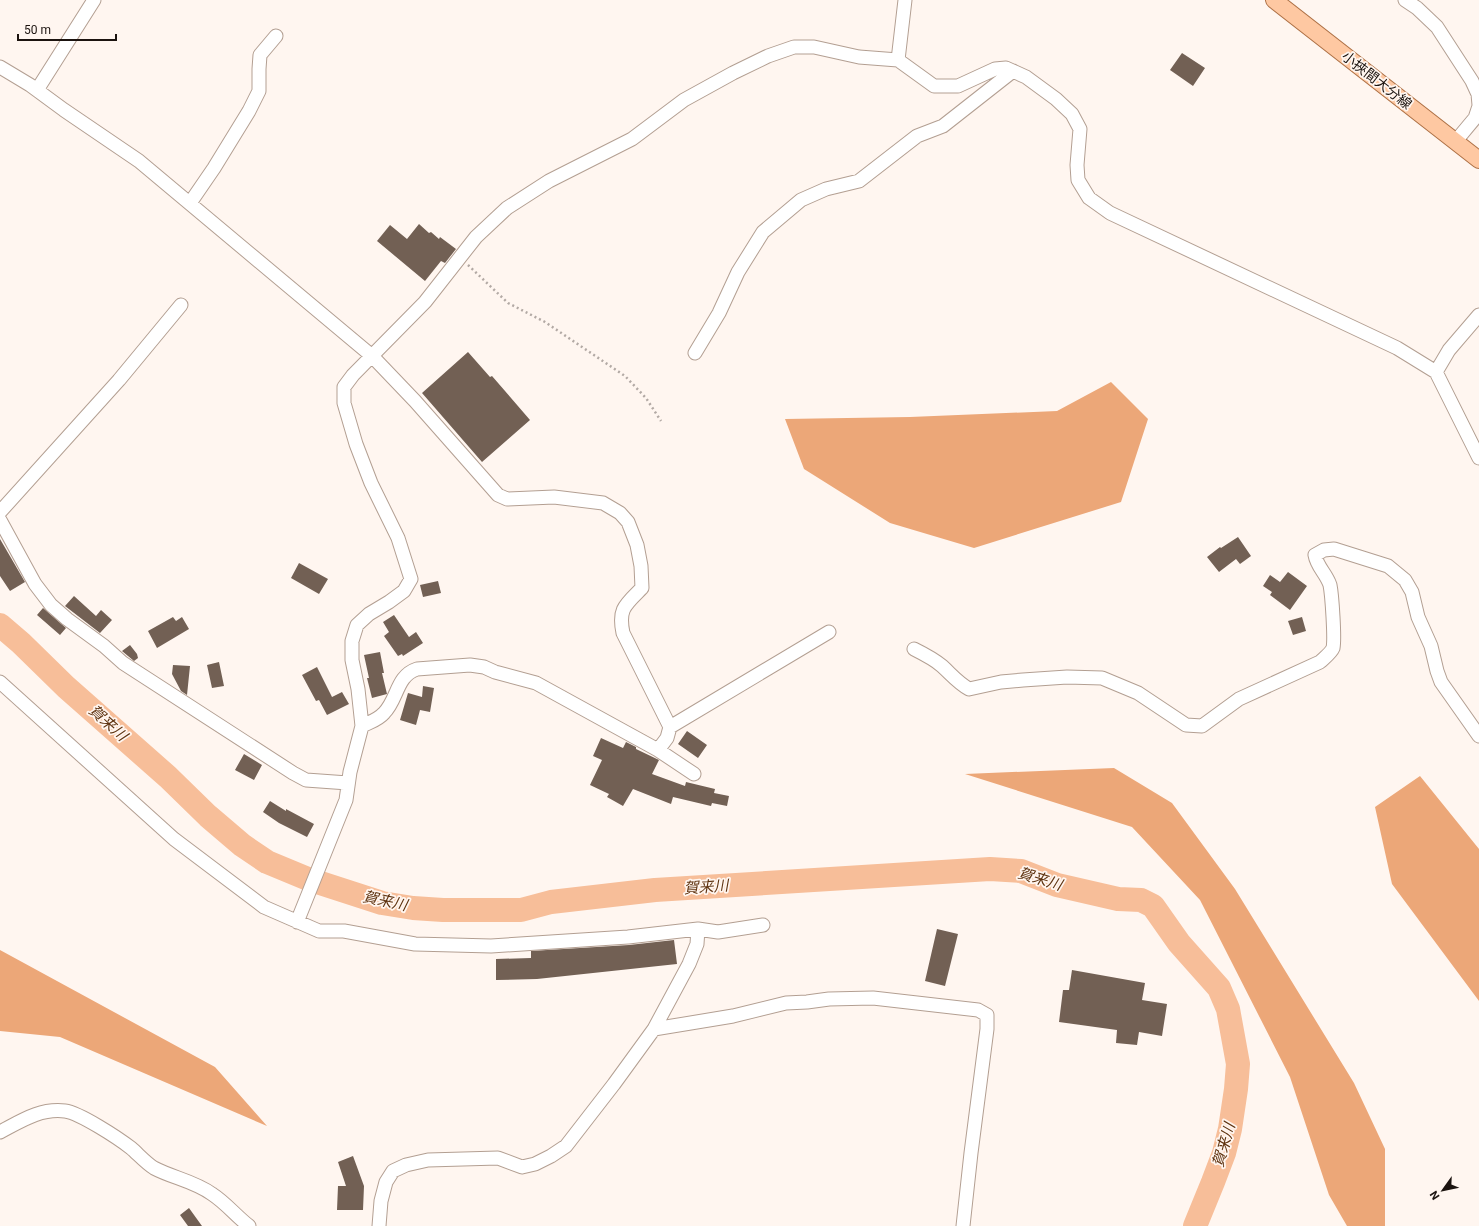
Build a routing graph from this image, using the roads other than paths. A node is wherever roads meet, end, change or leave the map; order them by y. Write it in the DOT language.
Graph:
graph roads {
  1 [pos="94,0"];
  2 [pos="905,0"];
  3 [pos="1274,0"];
  4 [pos="1405,0"];
  5 [pos="276,36"];
  6 [pos="898,60"];
  7 [pos="0,67"];
  8 [pos="1013,71"];
  9 [pos="37,90"];
  10 [pos="1478,112"];
  11 [pos="1455,142"];
  12 [pos="1479,160"];
  13 [pos="190,203"];
  14 [pos="181,305"];
  15 [pos="1479,315"];
  16 [pos="695,353"];
  17 [pos="372,356"];
  18 [pos="1436,372"];
  19 [pos="1479,458"];
  20 [pos="0,512"];
  21 [pos="0,520"];
  22 [pos="829,632"];
  23 [pos="914,649"];
  24 [pos="0,682"];
  25 [pos="362,726"];
  26 [pos="670,727"];
  27 [pos="1479,736"];
  28 [pos="658,750"];
  29 [pos="694,774"];
  30 [pos="348,783"];
  31 [pos="297,922"];
  32 [pos="762,925"];
  33 [pos="698,929"];
  34 [pos="654,1029"];
  35 [pos="0,1132"];
  36 [pos="249,1226"];
  37 [pos="379,1226"];
  38 [pos="963,1226"];
  1 -- 9 [label="street"];
  2 -- 6 [label="street"];
  3 -- 11 [label="main road, 小挾間大分線"];
  4 -- 10 [label="street"];
  5 -- 13 [label="street"];
  6 -- 8 [label="street"];
  6 -- 17 [label="street"];
  7 -- 9 [label="street"];
  8 -- 16 [label="street"];
  8 -- 18 [label="street"];
  9 -- 13 [label="street"];
  10 -- 11 [label="street"];
  11 -- 12 [label="main road, 小挾間大分線"];
  13 -- 17 [label="street"];
  14 -- 20 [label="street"];
  15 -- 18 [label="street"];
  17 -- 25 [label="street"];
  17 -- 26 [label="street"];
  18 -- 19 [label="street"];
  21 -- 30 [label="street"];
  22 -- 26 [label="street"];
  23 -- 27 [label="street"];
  24 -- 31 [label="street"];
  25 -- 28 [label="street"];
  25 -- 30 [label="street"];
  26 -- 28 [label="street"];
  28 -- 29 [label="street"];
  30 -- 31 [label="street"];
  31 -- 33 [label="street"];
  32 -- 33 [label="street"];
  33 -- 34 [label="street"];
  34 -- 37 [label="street"];
  34 -- 38 [label="street"];
  35 -- 36 [label="street"];
}
